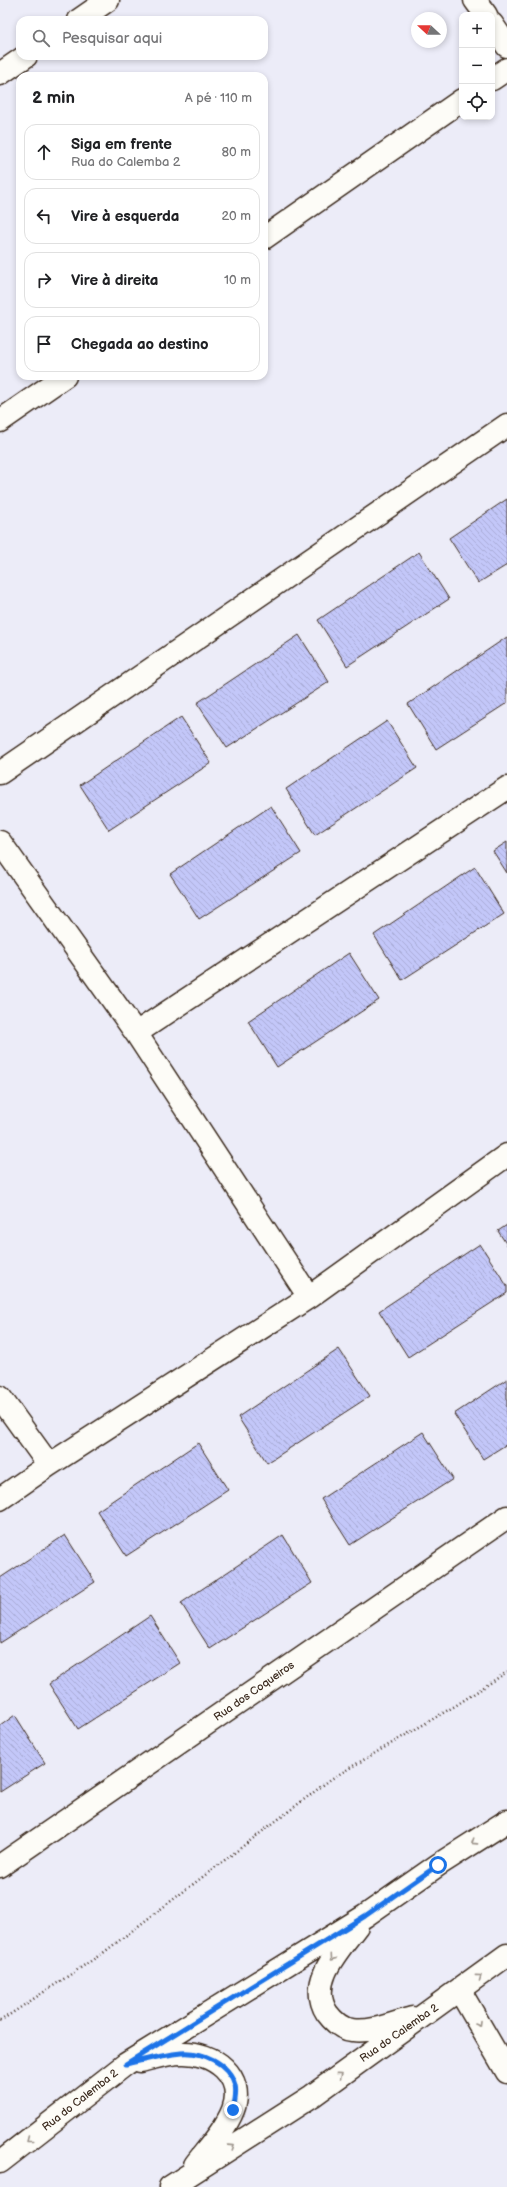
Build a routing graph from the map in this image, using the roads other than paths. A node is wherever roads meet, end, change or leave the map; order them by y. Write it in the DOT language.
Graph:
graph roads {
  1 [pos="108,0"];
  2 [pos="476,0"];
  3 [pos="484,12"];
  4 [pos="85,16"];
  5 [pos="495,28"];
  6 [pos="507,46"];
  7 [pos="20,60"];
  8 [pos="507,69"];
  9 [pos="0,74"];
  10 [pos="495,78"];
  11 [pos="459,102"];
  12 [pos="268,235"];
  13 [pos="59,380"];
  14 [pos="0,422"];
  15 [pos="507,426"];
  16 [pos="0,774"];
  17 [pos="507,788"];
  18 [pos="0,842"];
  19 [pos="136,1033"];
  20 [pos="507,1155"];
  21 [pos="309,1297"];
  22 [pos="0,1397"];
  23 [pos="49,1465"];
  24 [pos="0,1499"];
  25 [pos="507,1517"];
  26 [pos="507,1821"];
  27 [pos="0,1866"];
  28 [pos="365,1916"];
  29 [pos="505,1963"];
  30 [pos="460,1990"];
  31 [pos="424,2015"];
  32 [pos="126,2064"];
  33 [pos="507,2072"];
  34 [pos="0,2162"];
  35 [pos="178,2181"];
  1 -- 4 [label="street"];
  2 -- 3 [label="street"];
  5 -- 6 [label="street"];
  7 -- 9 [label="street"];
  8 -- 10 [label="street"];
  11 -- 12 [label="street"];
  13 -- 14 [label="street"];
  15 -- 16 [label="street"];
  17 -- 19 [label="street"];
  18 -- 19 [label="street"];
  19 -- 21 [label="street"];
  20 -- 21 [label="street"];
  21 -- 23 [label="street"];
  22 -- 23 [label="street"];
  23 -- 24 [label="street"];
  25 -- 27 [label="street, Rua dos Coqueiros"];
  26 -- 28 [label="street, Rua do Calemba 2, one-way"];
  28 -- 31 [label="street, one-way"];
  28 -- 32 [label="street, Rua do Calemba 2"];
  30 -- 29 [label="street, Rua do Calemba 2, one-way"];
  30 -- 31 [label="street, Rua do Calemba 2"];
  30 -- 33 [label="street, one-way"];
  35 -- 31 [label="street, Rua do Calemba 2, one-way"];
  32 -- 34 [label="street, Rua do Calemba 2, one-way"];
  32 -- 35 [label="street"];
}
